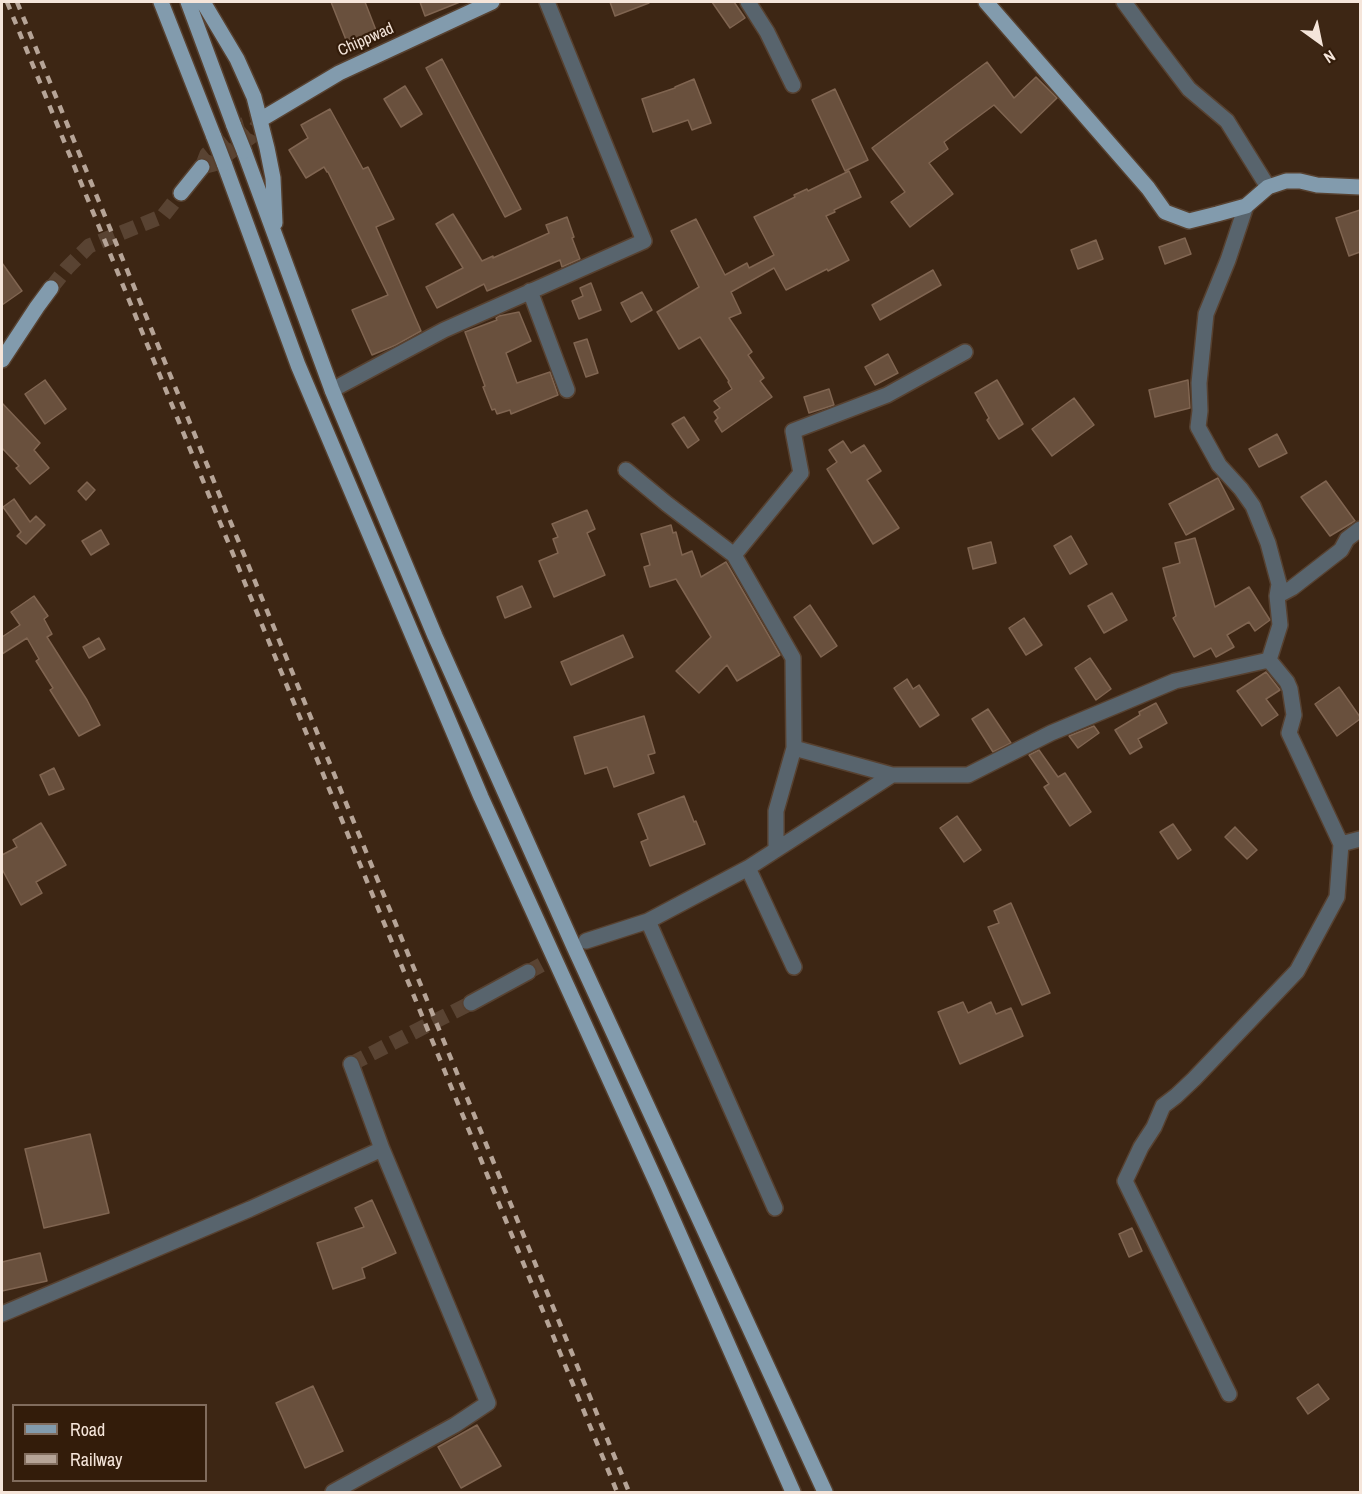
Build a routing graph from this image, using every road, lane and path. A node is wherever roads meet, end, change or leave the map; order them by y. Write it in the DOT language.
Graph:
graph roads {
  1 [pos="161,2"];
  2 [pos="188,2"];
  3 [pos="203,2"];
  4 [pos="492,2"];
  5 [pos="547,2"];
  6 [pos="748,2"];
  7 [pos="986,2"];
  8 [pos="1124,2"];
  9 [pos="793,85"];
  10 [pos="260,120"];
  11 [pos="202,167"];
  12 [pos="1268,187"];
  13 [pos="1360,187"];
  14 [pos="181,193"];
  15 [pos="1246,206"];
  16 [pos="276,241"];
  17 [pos="257,249"];
  18 [pos="51,288"];
  19 [pos="530,291"];
  20 [pos="965,352"];
  21 [pos="2,360"];
  22 [pos="332,390"];
  23 [pos="567,390"];
  24 [pos="626,470"];
  25 [pos="1360,529"];
  26 [pos="734,555"];
  27 [pos="1277,596"];
  28 [pos="1269,660"];
  29 [pos="794,748"];
  30 [pos="892,776"];
  31 [pos="1360,839"];
  32 [pos="1341,844"];
  33 [pos="776,850"];
  34 [pos="748,868"];
  35 [pos="648,921"];
  36 [pos="586,941"];
  37 [pos="794,967"];
  38 [pos="528,972"];
  39 [pos="471,1003"];
  40 [pos="351,1064"];
  41 [pos="382,1149"];
  42 [pos="775,1208"];
  43 [pos="2,1314"];
  44 [pos="1229,1394"];
  45 [pos="333,1492"];
  46 [pos="793,1492"];
  47 [pos="825,1492"];
  1 -- 17 [label="main road, bridge"];
  2 -- 16 [label="main road, bridge"];
  3 -- 10 [label="main road"];
  4 -- 10 [label="main road, Chippwad"];
  5 -- 19 [label="street"];
  6 -- 9 [label="street"];
  7 -- 15 [label="main road"];
  8 -- 12 [label="street"];
  10 -- 16 [label="main road"];
  11 -- 14 [label="main road"];
  12 -- 13 [label="main road"];
  12 -- 15 [label="main road"];
  15 -- 27 [label="street"];
  16 -- 17 [label="main road"];
  16 -- 22 [label="main road"];
  17 -- 46 [label="main road"];
  18 -- 21 [label="main road"];
  19 -- 22 [label="street"];
  19 -- 23 [label="street"];
  20 -- 26 [label="street"];
  22 -- 47 [label="main road"];
  24 -- 26 [label="street"];
  25 -- 27 [label="street"];
  26 -- 29 [label="street"];
  27 -- 28 [label="street"];
  28 -- 30 [label="street"];
  28 -- 32 [label="street"];
  29 -- 30 [label="street"];
  29 -- 33 [label="street"];
  30 -- 33 [label="street"];
  31 -- 32 [label="street"];
  32 -- 44 [label="street"];
  33 -- 34 [label="street"];
  34 -- 35 [label="street"];
  34 -- 37 [label="street"];
  35 -- 36 [label="street"];
  35 -- 42 [label="street"];
  38 -- 39 [label="street"];
  40 -- 41 [label="street"];
  41 -- 43 [label="street"];
  41 -- 45 [label="street"];
}
